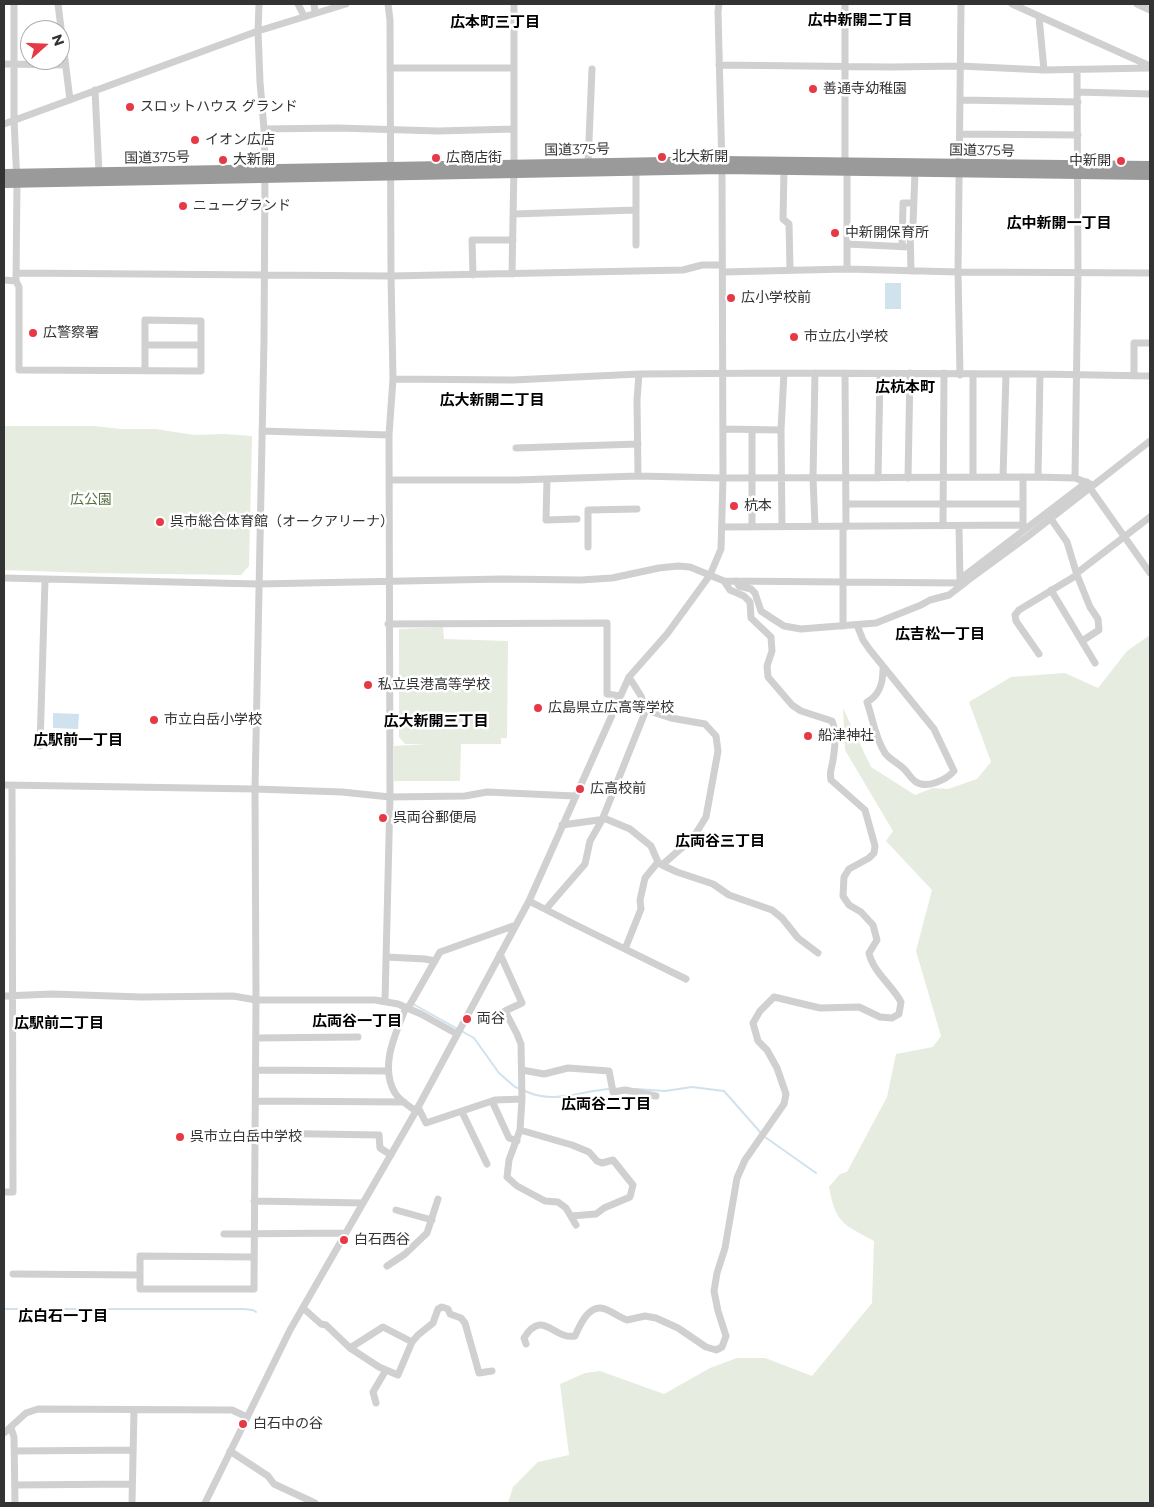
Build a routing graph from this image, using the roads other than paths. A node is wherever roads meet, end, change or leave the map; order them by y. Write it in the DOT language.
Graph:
graph roads {
  1 [pos="14,4"];
  2 [pos="58,4"];
  3 [pos="259,4"];
  4 [pos="298,4"];
  5 [pos="314,4"];
  6 [pos="346,4"];
  7 [pos="388,4"];
  8 [pos="514,4"];
  9 [pos="719,4"];
  10 [pos="845,4"];
  11 [pos="962,4"];
  12 [pos="1012,4"];
  13 [pos="1137,4"];
  14 [pos="1150,10"];
  15 [pos="315,12"];
  16 [pos="304,16"];
  17 [pos="1039,17"];
  18 [pos="60,20"];
  19 [pos="258,31"];
  20 [pos="4,64"];
  21 [pos="14,64"];
  22 [pos="20,64"];
  23 [pos="719,65"];
  24 [pos="960,66"];
  25 [pos="845,67"];
  26 [pos="1150,67"];
  27 [pos="390,68"];
  28 [pos="513,68"];
  29 [pos="592,69"];
  30 [pos="66,70"];
  31 [pos="1044,70"];
  32 [pos="1077,70"];
  33 [pos="95,90"];
  34 [pos="1078,92"];
  35 [pos="1150,94"];
  36 [pos="70,100"];
  37 [pos="960,100"];
  38 [pos="1078,102"];
  39 [pos="14,120"];
  40 [pos="4,124"];
  41 [pos="264,129"];
  42 [pos="390,129"];
  43 [pos="514,129"];
  44 [pos="960,134"];
  45 [pos="1078,134"];
  46 [pos="588,164"];
  47 [pos="722,165"];
  48 [pos="846,166"];
  49 [pos="1150,166"];
  50 [pos="636,167"];
  51 [pos="960,168"];
  52 [pos="514,169"];
  53 [pos="784,170"];
  54 [pos="1078,170"];
  55 [pos="390,172"];
  56 [pos="915,172"];
  57 [pos="99,173"];
  58 [pos="4,174"];
  59 [pos="265,174"];
  60 [pos="1150,175"];
  61 [pos="17,178"];
  62 [pos="4,183"];
  63 [pos="914,203"];
  64 [pos="636,210"];
  65 [pos="514,214"];
  66 [pos="513,240"];
  67 [pos="847,244"];
  68 [pos="636,245"];
  69 [pos="902,247"];
  70 [pos="910,247"];
  71 [pos="722,268"];
  72 [pos="790,269"];
  73 [pos="847,269"];
  74 [pos="911,271"];
  75 [pos="1078,271"];
  76 [pos="958,272"];
  77 [pos="1150,273"];
  78 [pos="512,274"];
  79 [pos="264,275"];
  80 [pos="473,275"];
  81 [pos="391,276"];
  82 [pos="16,277"];
  83 [pos="4,280"];
  84 [pos="1150,343"];
  85 [pos="145,345"];
  86 [pos="201,345"];
  87 [pos="145,370"];
  88 [pos="784,373"];
  89 [pos="815,373"];
  90 [pos="845,373"];
  91 [pos="910,373"];
  92 [pos="944,373"];
  93 [pos="639,374"];
  94 [pos="723,374"];
  95 [pos="880,374"];
  96 [pos="1006,374"];
  97 [pos="1040,374"];
  98 [pos="1077,374"];
  99 [pos="960,375"];
  100 [pos="973,375"];
  101 [pos="1134,376"];
  102 [pos="1150,376"];
  103 [pos="393,379"];
  104 [pos="723,429"];
  105 [pos="752,430"];
  106 [pos="781,430"];
  107 [pos="262,431"];
  108 [pos="389,435"];
  109 [pos="1150,441"];
  110 [pos="638,444"];
  111 [pos="516,448"];
  112 [pos="638,476"];
  113 [pos="944,477"];
  114 [pos="974,477"];
  115 [pos="1004,477"];
  116 [pos="1023,477"];
  117 [pos="1038,477"];
  118 [pos="723,478"];
  119 [pos="751,478"];
  120 [pos="782,478"];
  121 [pos="813,478"];
  122 [pos="846,478"];
  123 [pos="878,478"];
  124 [pos="908,478"];
  125 [pos="1075,478"];
  126 [pos="547,479"];
  127 [pos="390,480"];
  128 [pos="1090,485"];
  129 [pos="846,504"];
  130 [pos="1023,504"];
  131 [pos="943,505"];
  132 [pos="637,509"];
  133 [pos="1150,517"];
  134 [pos="577,519"];
  135 [pos="1051,519"];
  136 [pos="815,526"];
  137 [pos="943,526"];
  138 [pos="722,527"];
  139 [pos="752,527"];
  140 [pos="782,527"];
  141 [pos="845,527"];
  142 [pos="959,527"];
  143 [pos="1024,531"];
  144 [pos="1125,537"];
  145 [pos="588,547"];
  146 [pos="1150,572"];
  147 [pos="1077,574"];
  148 [pos="710,575"];
  149 [pos="4,578"];
  150 [pos="45,580"];
  151 [pos="724,581"];
  152 [pos="736,581"];
  153 [pos="843,581"];
  154 [pos="962,581"];
  155 [pos="390,582"];
  156 [pos="258,584"];
  157 [pos="1052,590"];
  158 [pos="388,624"];
  159 [pos="857,625"];
  160 [pos="843,626"];
  161 [pos="1082,641"];
  162 [pos="1039,654"];
  163 [pos="1095,663"];
  164 [pos="884,669"];
  165 [pos="629,677"];
  166 [pos="620,696"];
  167 [pos="646,710"];
  168 [pos="40,746"];
  169 [pos="4,786"];
  170 [pos="12,786"];
  171 [pos="255,789"];
  172 [pos="575,796"];
  173 [pos="390,797"];
  174 [pos="602,820"];
  175 [pos="562,825"];
  176 [pos="660,864"];
  177 [pos="529,901"];
  178 [pos="546,910"];
  179 [pos="516,925"];
  180 [pos="624,949"];
  181 [pos="818,953"];
  182 [pos="500,954"];
  183 [pos="386,957"];
  184 [pos="435,961"];
  185 [pos="686,979"];
  186 [pos="8,996"];
  187 [pos="256,1000"];
  188 [pos="385,1001"];
  189 [pos="407,1008"];
  190 [pos="457,1034"];
  191 [pos="358,1037"];
  192 [pos="256,1038"];
  193 [pos="256,1070"];
  194 [pos="522,1070"];
  195 [pos="388,1071"];
  196 [pos="656,1096"];
  197 [pos="522,1099"];
  198 [pos="492,1101"];
  199 [pos="256,1102"];
  200 [pos="404,1102"];
  201 [pos="417,1109"];
  202 [pos="462,1112"];
  203 [pos="520,1130"];
  204 [pos="255,1133"];
  205 [pos="517,1141"];
  206 [pos="390,1155"];
  207 [pos="487,1164"];
  208 [pos="4,1192"];
  209 [pos="438,1199"];
  210 [pos="254,1201"];
  211 [pos="363,1202"];
  212 [pos="396,1210"];
  213 [pos="570,1216"];
  214 [pos="432,1220"];
  215 [pos="576,1225"];
  216 [pos="254,1232"];
  217 [pos="224,1234"];
  218 [pos="345,1234"];
  219 [pos="254,1257"];
  220 [pos="387,1266"];
  221 [pos="13,1274"];
  222 [pos="140,1276"];
  223 [pos="302,1308"];
  224 [pos="412,1342"];
  225 [pos="526,1344"];
  226 [pos="350,1348"];
  227 [pos="386,1370"];
  228 [pos="492,1372"];
  229 [pos="376,1403"];
  230 [pos="134,1410"];
  231 [pos="247,1418"];
  232 [pos="11,1428"];
  233 [pos="4,1433"];
  234 [pos="133,1450"];
  235 [pos="230,1451"];
  236 [pos="15,1452"];
  237 [pos="132,1484"];
  238 [pos="15,1485"];
  239 [pos="15,1503"];
  240 [pos="132,1503"];
  241 [pos="205,1503"];
  242 [pos="315,1503"];
  1 -- 21 [label="street"];
  2 -- 18 [label="street"];
  3 -- 19 [label="street"];
  4 -- 16 [label="street"];
  5 -- 15 [label="street"];
  6 -- 15 [label="street"];
  7 -- 27 [label="street"];
  8 -- 28 [label="street"];
  9 -- 23 [label="street"];
  10 -- 25 [label="street"];
  11 -- 24 [label="street"];
  12 -- 17 [label="street"];
  13 -- 14 [label="street"];
  15 -- 16 [label="street"];
  16 -- 19 [label="street"];
  17 -- 26 [label="street"];
  17 -- 31 [label="street"];
  19 -- 33 [label="street"];
  19 -- 41 [label="street"];
  20 -- 21 [label="street"];
  21 -- 22 [label="street"];
  21 -- 39 [label="street"];
  23 -- 25 [label="street"];
  23 -- 47 [label="street"];
  24 -- 25 [label="street"];
  24 -- 31 [label="street"];
  24 -- 37 [label="street"];
  25 -- 48 [label="street"];
  26 -- 32 [label="street"];
  27 -- 28 [label="street"];
  27 -- 42 [label="street"];
  28 -- 43 [label="street"];
  29 -- 46 [label="street"];
  30 -- 36 [label="street"];
  31 -- 32 [label="street"];
  32 -- 34 [label="street"];
  33 -- 36 [label="street"];
  33 -- 57 [label="street"];
  34 -- 35 [label="street"];
  34 -- 38 [label="street"];
  36 -- 39 [label="street"];
  37 -- 38 [label="street"];
  37 -- 44 [label="street"];
  38 -- 45 [label="street"];
  39 -- 40 [label="street"];
  39 -- 61 [label="street"];
  41 -- 42 [label="street"];
  41 -- 59 [label="street"];
  42 -- 43 [label="street"];
  42 -- 55 [label="street"];
  43 -- 52 [label="street"];
  44 -- 45 [label="street"];
  44 -- 51 [label="street"];
  45 -- 54 [label="street"];
  46 -- 50 [label="highway, 国道375号"];
  46 -- 52 [label="highway, 国道375号"];
  47 -- 48 [label="highway, 国道375号"];
  47 -- 50 [label="highway, 国道375号"];
  47 -- 53 [label="highway, 国道375号"];
  47 -- 71 [label="street"];
  48 -- 51 [label="highway, 国道375号"];
  48 -- 53 [label="highway, 国道375号"];
  48 -- 56 [label="highway, 国道375号"];
  48 -- 67 [label="street"];
  49 -- 54 [label="highway, 国道375号"];
  50 -- 52 [label="highway, 国道375号"];
  50 -- 64 [label="street"];
  51 -- 54 [label="highway, 国道375号"];
  51 -- 56 [label="highway, 国道375号"];
  51 -- 76 [label="street"];
  52 -- 55 [label="highway, 国道375号"];
  52 -- 65 [label="street"];
  53 -- 72 [label="street"];
  54 -- 60 [label="highway, 国道375号"];
  54 -- 75 [label="street"];
  55 -- 59 [label="highway, 国道375号"];
  55 -- 81 [label="street"];
  56 -- 63 [label="street"];
  57 -- 59 [label="highway, 国道375号"];
  57 -- 61 [label="highway, 国道375号"];
  58 -- 61 [label="highway, 国道375号"];
  59 -- 61 [label="highway, 国道375号"];
  59 -- 79 [label="street"];
  61 -- 62 [label="highway, 国道375号"];
  61 -- 82 [label="street"];
  63 -- 69 [label="street"];
  63 -- 70 [label="street"];
  64 -- 65 [label="street"];
  64 -- 68 [label="street"];
  65 -- 66 [label="street"];
  66 -- 78 [label="street"];
  66 -- 80 [label="street"];
  67 -- 69 [label="street"];
  67 -- 73 [label="street"];
  69 -- 70 [label="street"];
  70 -- 74 [label="street"];
  71 -- 72 [label="street"];
  71 -- 78 [label="street"];
  71 -- 94 [label="street"];
  72 -- 73 [label="street"];
  73 -- 74 [label="street"];
  74 -- 76 [label="street"];
  75 -- 76 [label="street"];
  75 -- 77 [label="street"];
  75 -- 98 [label="street"];
  76 -- 99 [label="street"];
  78 -- 80 [label="street"];
  79 -- 81 [label="street"];
  79 -- 82 [label="street"];
  79 -- 107 [label="street"];
  80 -- 81 [label="street"];
  81 -- 103 [label="street"];
  82 -- 83 [label="street"];
  82 -- 87 [label="street"];
  84 -- 101 [label="street"];
  85 -- 86 [label="street"];
  85 -- 86 [label="street"];
  85 -- 87 [label="street"];
  86 -- 87 [label="street"];
  88 -- 89 [label="street"];
  88 -- 94 [label="street"];
  88 -- 106 [label="street"];
  89 -- 90 [label="street"];
  89 -- 121 [label="street"];
  90 -- 95 [label="street"];
  90 -- 122 [label="street"];
  91 -- 92 [label="street"];
  91 -- 95 [label="street"];
  91 -- 124 [label="street"];
  92 -- 99 [label="street"];
  92 -- 113 [label="street"];
  93 -- 94 [label="street"];
  93 -- 103 [label="street"];
  93 -- 110 [label="street"];
  94 -- 104 [label="street"];
  95 -- 123 [label="street"];
  96 -- 97 [label="street"];
  96 -- 100 [label="street"];
  96 -- 115 [label="street"];
  97 -- 98 [label="street"];
  97 -- 117 [label="street"];
  98 -- 101 [label="street"];
  98 -- 125 [label="street"];
  99 -- 100 [label="street"];
  100 -- 114 [label="street"];
  101 -- 102 [label="street"];
  103 -- 108 [label="street"];
  104 -- 105 [label="street"];
  104 -- 118 [label="street"];
  105 -- 106 [label="street"];
  105 -- 119 [label="street"];
  106 -- 120 [label="street"];
  107 -- 108 [label="street"];
  107 -- 156 [label="street"];
  108 -- 127 [label="street"];
  109 -- 128 [label="street"];
  110 -- 111 [label="street"];
  110 -- 112 [label="street"];
  112 -- 118 [label="street"];
  112 -- 126 [label="street"];
  113 -- 114 [label="street"];
  113 -- 124 [label="street"];
  113 -- 131 [label="street"];
  114 -- 115 [label="street"];
  115 -- 116 [label="street"];
  116 -- 117 [label="street"];
  116 -- 130 [label="street"];
  117 -- 125 [label="street"];
  118 -- 119 [label="street"];
  118 -- 138 [label="street"];
  119 -- 120 [label="street"];
  119 -- 139 [label="street"];
  120 -- 121 [label="street"];
  120 -- 140 [label="street"];
  121 -- 122 [label="street"];
  121 -- 136 [label="street"];
  122 -- 123 [label="street"];
  122 -- 129 [label="street"];
  123 -- 124 [label="street"];
  125 -- 128 [label="street"];
  126 -- 127 [label="street"];
  126 -- 134 [label="street"];
  127 -- 155 [label="street"];
  128 -- 135 [label="street"];
  128 -- 143 [label="street"];
  128 -- 144 [label="street"];
  129 -- 131 [label="street"];
  129 -- 141 [label="street"];
  130 -- 131 [label="street"];
  130 -- 143 [label="street"];
  131 -- 137 [label="street"];
  132 -- 145 [label="street"];
  133 -- 144 [label="street"];
  135 -- 143 [label="street"];
  135 -- 147 [label="street"];
  136 -- 140 [label="street"];
  136 -- 141 [label="street"];
  137 -- 141 [label="street"];
  137 -- 142 [label="street"];
  138 -- 139 [label="street"];
  138 -- 148 [label="street"];
  139 -- 140 [label="street"];
  141 -- 153 [label="street"];
  142 -- 143 [label="street"];
  142 -- 154 [label="street"];
  143 -- 154 [label="street"];
  144 -- 146 [label="street"];
  144 -- 147 [label="street"];
  147 -- 157 [label="street"];
  147 -- 161 [label="street"];
  148 -- 151 [label="street"];
  148 -- 155 [label="street"];
  148 -- 165 [label="street"];
  149 -- 150 [label="street"];
  150 -- 156 [label="street"];
  150 -- 168 [label="street"];
  151 -- 152 [label="street"];
  151 -- 225 [label="street"];
  152 -- 153 [label="street"];
  152 -- 160 [label="street"];
  153 -- 154 [label="street"];
  153 -- 160 [label="street"];
  154 -- 159 [label="street"];
  155 -- 156 [label="street"];
  155 -- 158 [label="street"];
  156 -- 171 [label="street"];
  157 -- 161 [label="street"];
  157 -- 162 [label="street"];
  158 -- 166 [label="street"];
  158 -- 173 [label="street"];
  159 -- 160 [label="street"];
  159 -- 164 [label="street"];
  161 -- 163 [label="street"];
  164 -- 164 [label="street"];
  165 -- 166 [label="street"];
  165 -- 167 [label="street"];
  166 -- 172 [label="street"];
  167 -- 174 [label="street"];
  167 -- 176 [label="street"];
  169 -- 170 [label="street"];
  170 -- 171 [label="street"];
  170 -- 186 [label="street"];
  171 -- 173 [label="street"];
  171 -- 187 [label="street"];
  172 -- 173 [label="street"];
  172 -- 175 [label="street"];
  173 -- 183 [label="street"];
  174 -- 175 [label="street"];
  174 -- 176 [label="street"];
  174 -- 178 [label="street"];
  175 -- 177 [label="street"];
  176 -- 180 [label="street"];
  176 -- 181 [label="street"];
  177 -- 178 [label="street"];
  177 -- 179 [label="street"];
  178 -- 180 [label="street"];
  179 -- 182 [label="street"];
  179 -- 184 [label="street"];
  180 -- 185 [label="street"];
  182 -- 190 [label="street"];
  182 -- 194 [label="street"];
  183 -- 184 [label="street"];
  183 -- 188 [label="street"];
  184 -- 189 [label="street"];
  186 -- 187 [label="street"];
  186 -- 208 [label="street"];
  187 -- 188 [label="street"];
  187 -- 192 [label="street"];
  188 -- 189 [label="street"];
  189 -- 190 [label="street"];
  189 -- 195 [label="street"];
  190 -- 201 [label="street"];
  191 -- 192 [label="street"];
  192 -- 193 [label="street"];
  193 -- 195 [label="street"];
  193 -- 199 [label="street"];
  194 -- 196 [label="street"];
  194 -- 197 [label="street"];
  195 -- 200 [label="street"];
  197 -- 198 [label="street"];
  197 -- 203 [label="street"];
  198 -- 202 [label="street"];
  198 -- 205 [label="street"];
  199 -- 200 [label="street"];
  199 -- 204 [label="street"];
  200 -- 201 [label="street"];
  201 -- 202 [label="street"];
  201 -- 206 [label="street"];
  202 -- 207 [label="street"];
  203 -- 205 [label="street"];
  203 -- 213 [label="street"];
  204 -- 206 [label="street"];
  204 -- 210 [label="street"];
  205 -- 213 [label="street"];
  206 -- 211 [label="street"];
  209 -- 214 [label="street"];
  210 -- 211 [label="street"];
  210 -- 216 [label="street"];
  211 -- 218 [label="street"];
  212 -- 214 [label="street"];
  213 -- 215 [label="street"];
  214 -- 220 [label="street"];
  216 -- 217 [label="street"];
  216 -- 218 [label="street"];
  216 -- 219 [label="street"];
  218 -- 223 [label="street"];
  219 -- 222 [label="street"];
  219 -- 222 [label="street"];
  221 -- 222 [label="street"];
  223 -- 226 [label="street"];
  223 -- 231 [label="street"];
  224 -- 226 [label="street"];
  224 -- 227 [label="street"];
  224 -- 228 [label="street"];
  226 -- 227 [label="street"];
  227 -- 229 [label="street"];
  230 -- 231 [label="street"];
  230 -- 232 [label="street"];
  230 -- 234 [label="street"];
  231 -- 235 [label="street"];
  232 -- 233 [label="street"];
  232 -- 236 [label="street"];
  234 -- 236 [label="street"];
  234 -- 237 [label="street"];
  235 -- 241 [label="street"];
  235 -- 242 [label="street"];
  236 -- 238 [label="street"];
  237 -- 238 [label="street"];
  237 -- 240 [label="street"];
  238 -- 239 [label="street"];
}
